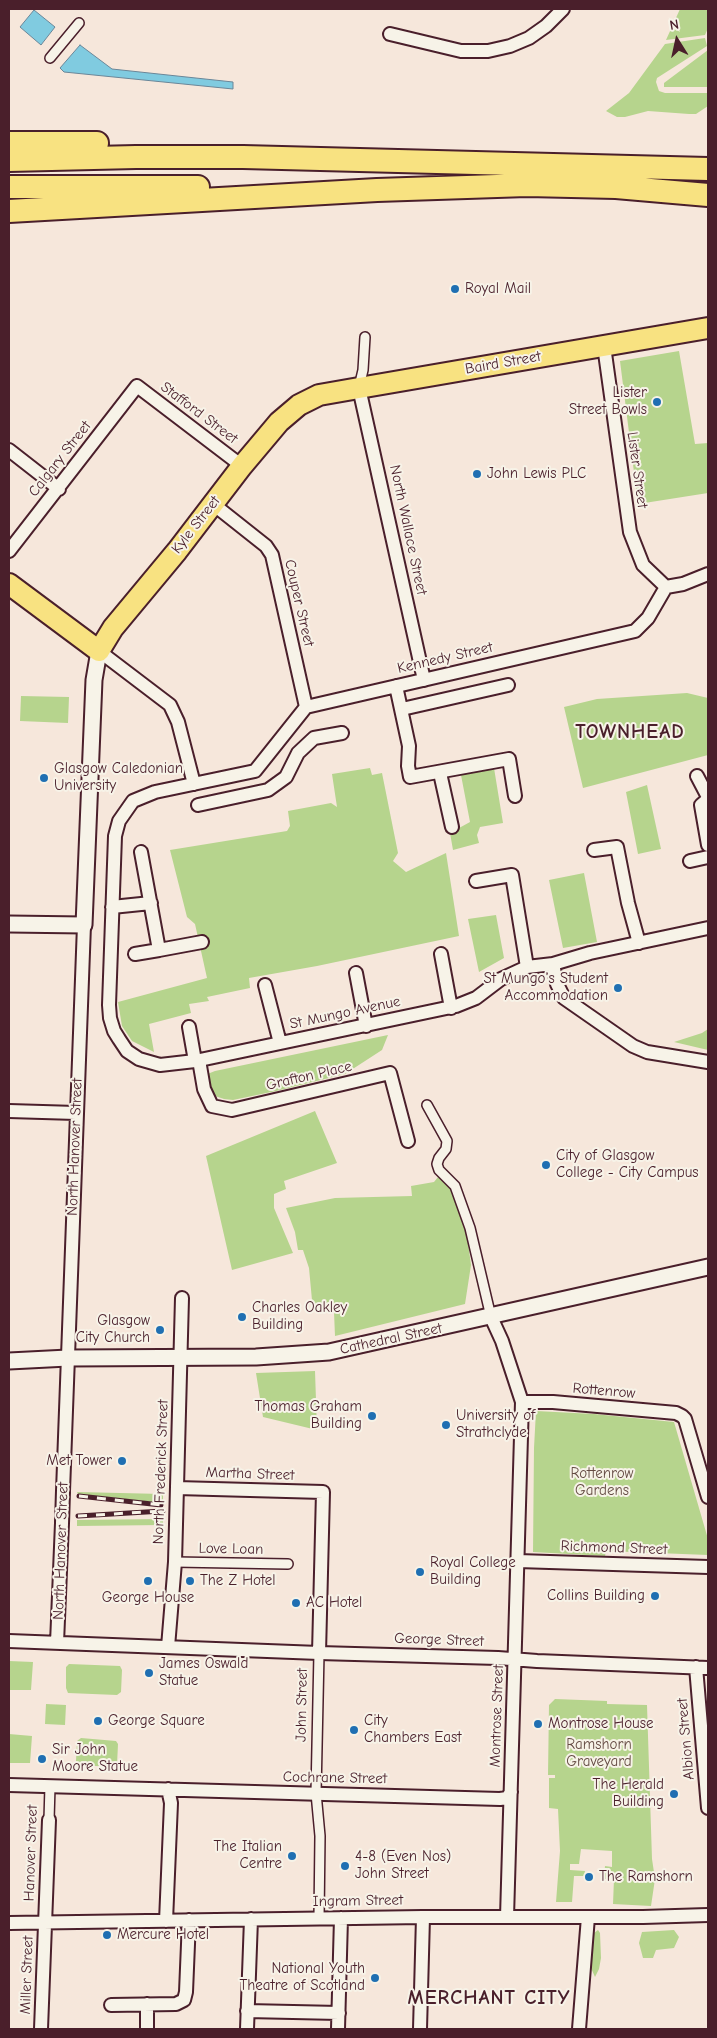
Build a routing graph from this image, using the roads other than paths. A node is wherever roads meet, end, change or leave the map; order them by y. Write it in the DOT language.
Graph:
graph roads {
  1 [pos="563,9"];
  2 [pos="79,23"];
  3 [pos="390,34"];
  4 [pos="50,58"];
  5 [pos="9,143"];
  6 [pos="348,159"];
  7 [pos="9,160"];
  8 [pos="398,160"];
  9 [pos="708,169"];
  10 [pos="708,180"];
  11 [pos="9,186"];
  12 [pos="377,190"];
  13 [pos="708,195"];
  14 [pos="708,210"];
  15 [pos="9,211"];
  16 [pos="708,328"];
  17 [pos="365,337"];
  18 [pos="604,346"];
  19 [pos="137,386"];
  20 [pos="360,394"];
  21 [pos="299,405"];
  22 [pos="9,450"];
  23 [pos="242,466"];
  24 [pos="59,489"];
  25 [pos="213,504"];
  26 [pos="9,551"];
  27 [pos="708,574"];
  28 [pos="9,584"];
  29 [pos="666,587"];
  30 [pos="99,651"];
  31 [pos="424,680"];
  32 [pos="396,686"];
  33 [pos="508,686"];
  34 [pos="306,707"];
  35 [pos="402,709"];
  36 [pos="342,733"];
  37 [pos="282,739"];
  38 [pos="298,753"];
  39 [pos="440,773"];
  40 [pos="697,776"];
  41 [pos="194,784"];
  42 [pos="515,796"];
  43 [pos="708,798"];
  44 [pos="198,805"];
  45 [pos="452,827"];
  46 [pos="708,845"];
  47 [pos="594,850"];
  48 [pos="141,852"];
  49 [pos="708,857"];
  50 [pos="690,861"];
  51 [pos="476,881"];
  52 [pos="151,902"];
  53 [pos="112,907"];
  54 [pos="9,924"];
  55 [pos="84,925"];
  56 [pos="708,928"];
  57 [pos="202,942"];
  58 [pos="639,943"];
  59 [pos="159,950"];
  60 [pos="135,954"];
  61 [pos="441,954"];
  62 [pos="553,964"];
  63 [pos="527,967"];
  64 [pos="356,972"];
  65 [pos="265,985"];
  66 [pos="451,1008"];
  67 [pos="366,1026"];
  68 [pos="189,1027"];
  69 [pos="280,1043"];
  70 [pos="197,1061"];
  71 [pos="708,1062"];
  72 [pos="427,1105"];
  73 [pos="9,1111"];
  74 [pos="76,1113"];
  75 [pos="408,1141"];
  76 [pos="708,1267"];
  77 [pos="182,1298"];
  78 [pos="491,1317"];
  79 [pos="180,1357"];
  80 [pos="68,1358"];
  81 [pos="9,1361"];
  82 [pos="522,1402"];
  83 [pos="177,1488"];
  84 [pos="323,1492"];
  85 [pos="708,1497"];
  86 [pos="518,1561"];
  87 [pos="175,1562"];
  88 [pos="288,1564"];
  89 [pos="708,1567"];
  90 [pos="9,1641"];
  91 [pos="57,1643"];
  92 [pos="168,1647"];
  93 [pos="319,1653"];
  94 [pos="516,1659"];
  95 [pos="702,1668"];
  96 [pos="9,1785"];
  97 [pos="50,1786"];
  98 [pos="168,1789"];
  99 [pos="316,1793"];
  100 [pos="505,1796"];
  101 [pos="708,1808"];
  102 [pos="49,1820"];
  103 [pos="708,1915"];
  104 [pos="588,1916"];
  105 [pos="422,1917"];
  106 [pos="508,1917"];
  107 [pos="319,1918"];
  108 [pos="341,1918"];
  109 [pos="251,1919"];
  110 [pos="166,1920"];
  111 [pos="188,1920"];
  112 [pos="45,1922"];
  113 [pos="9,1923"];
  114 [pos="147,2004"];
  115 [pos="111,2005"];
  116 [pos="248,2010"];
  117 [pos="338,2013"];
  118 [pos="41,2029"];
  119 [pos="148,2029"];
  120 [pos="247,2029"];
  121 [pos="338,2029"];
  122 [pos="420,2029"];
  123 [pos="580,2029"];
  1 -- 3 [label="street"];
  2 -- 4 [label="street"];
  5 -- 6 [label="highway"];
  6 -- 7 [label="highway"];
  6 -- 8 [label="highway"];
  8 -- 9 [label="highway"];
  8 -- 10 [label="highway"];
  11 -- 12 [label="highway"];
  12 -- 13 [label="highway"];
  12 -- 14 [label="highway"];
  12 -- 15 [label="highway"];
  16 -- 18 [label="main road, Baird Street"];
  17 -- 20 [label="street"];
  18 -- 20 [label="main road, Baird Street"];
  18 -- 29 [label="street, Lister Street"];
  19 -- 23 [label="street, Stafford Street"];
  19 -- 24 [label="street, Calgary Street"];
  20 -- 21 [label="main road, Baird Street"];
  20 -- 31 [label="street, North Wallace Street"];
  21 -- 23 [label="main road, Kyle Street"];
  22 -- 24 [label="street"];
  23 -- 25 [label="main road, Kyle Street"];
  24 -- 26 [label="street, Calgary Street"];
  25 -- 30 [label="main road, Kyle Street"];
  25 -- 34 [label="street, Couper Street"];
  27 -- 29 [label="street"];
  28 -- 30 [label="main road"];
  29 -- 31 [label="street, Kennedy Street"];
  30 -- 41 [label="street"];
  30 -- 55 [label="street, North Hanover Street"];
  31 -- 32 [label="street, Kennedy Street"];
  32 -- 34 [label="street, Kennedy Street"];
  32 -- 35 [label="street"];
  33 -- 35 [label="street"];
  34 -- 37 [label="street"];
  35 -- 39 [label="street"];
  36 -- 38 [label="street"];
  37 -- 38 [label="street"];
  37 -- 41 [label="street"];
  38 -- 44 [label="street"];
  39 -- 42 [label="street"];
  39 -- 45 [label="street"];
  40 -- 43 [label="street"];
  41 -- 53 [label="street, St Mungo Avenue"];
  43 -- 46 [label="street"];
  47 -- 58 [label="street"];
  48 -- 52 [label="street"];
  49 -- 50 [label="street"];
  51 -- 63 [label="street"];
  52 -- 53 [label="street"];
  52 -- 59 [label="street"];
  53 -- 70 [label="street, St Mungo Avenue"];
  54 -- 55 [label="street"];
  55 -- 74 [label="street, North Hanover Street"];
  56 -- 58 [label="street, St Mungo Avenue"];
  57 -- 59 [label="street"];
  58 -- 62 [label="street, St Mungo Avenue"];
  59 -- 60 [label="street"];
  61 -- 66 [label="street"];
  62 -- 63 [label="street, St Mungo Avenue"];
  62 -- 71 [label="street"];
  63 -- 66 [label="street, St Mungo Avenue"];
  64 -- 67 [label="street"];
  65 -- 69 [label="street"];
  66 -- 67 [label="street, St Mungo Avenue"];
  67 -- 69 [label="street, St Mungo Avenue"];
  68 -- 70 [label="street"];
  69 -- 70 [label="street, St Mungo Avenue"];
  70 -- 75 [label="street, Grafton Place"];
  72 -- 78 [label="street"];
  73 -- 74 [label="street"];
  74 -- 80 [label="street, North Hanover Street"];
  76 -- 78 [label="street, Cathedral Street"];
  77 -- 79 [label="street, North Frederick Street"];
  78 -- 79 [label="street, Cathedral Street"];
  78 -- 82 [label="street, Montrose Street"];
  79 -- 80 [label="street, Cathedral Street"];
  79 -- 83 [label="street, North Frederick Street"];
  80 -- 81 [label="street, Cathedral Street"];
  80 -- 91 [label="street, North Hanover Street, bridge"];
  82 -- 85 [label="street, Rottenrow"];
  82 -- 86 [label="street, Montrose Street"];
  83 -- 84 [label="street, Martha Street"];
  83 -- 87 [label="street, North Frederick Street"];
  84 -- 93 [label="street, John Street"];
  86 -- 89 [label="street, Richmond Street"];
  86 -- 94 [label="street, Montrose Street"];
  87 -- 88 [label="street, Love Loan"];
  87 -- 92 [label="street, North Frederick Street"];
  90 -- 91 [label="street"];
  91 -- 92 [label="street"];
  92 -- 93 [label="street, George Street"];
  93 -- 94 [label="street, George Street"];
  93 -- 99 [label="street, John Street"];
  94 -- 95 [label="street, George Street"];
  94 -- 100 [label="street, Montrose Street"];
  95 -- 101 [label="street, Albion Street"];
  96 -- 97 [label="street"];
  97 -- 98 [label="street"];
  97 -- 102 [label="street, Hanover Street"];
  98 -- 99 [label="street, Cochrane Street"];
  98 -- 110 [label="street"];
  99 -- 100 [label="street, Cochrane Street"];
  99 -- 107 [label="street, John Street"];
  100 -- 106 [label="street, Montrose Street"];
  102 -- 112 [label="street, Hanover Street"];
  103 -- 104 [label="street, Ingram Street"];
  104 -- 106 [label="street, Ingram Street"];
  104 -- 123 [label="street"];
  105 -- 106 [label="street, Ingram Street"];
  105 -- 108 [label="street, Ingram Street"];
  105 -- 122 [label="street"];
  107 -- 108 [label="street, Ingram Street"];
  107 -- 109 [label="street, Ingram Street"];
  108 -- 117 [label="street"];
  109 -- 111 [label="street, Ingram Street"];
  109 -- 116 [label="street"];
  110 -- 111 [label="street, Ingram Street"];
  110 -- 112 [label="street, Ingram Street"];
  111 -- 114 [label="street"];
  112 -- 113 [label="street, Ingram Street"];
  112 -- 118 [label="street, Miller Street"];
  114 -- 115 [label="street"];
  114 -- 119 [label="street"];
  116 -- 117 [label="street"];
  116 -- 120 [label="street"];
  117 -- 121 [label="street"];
}
